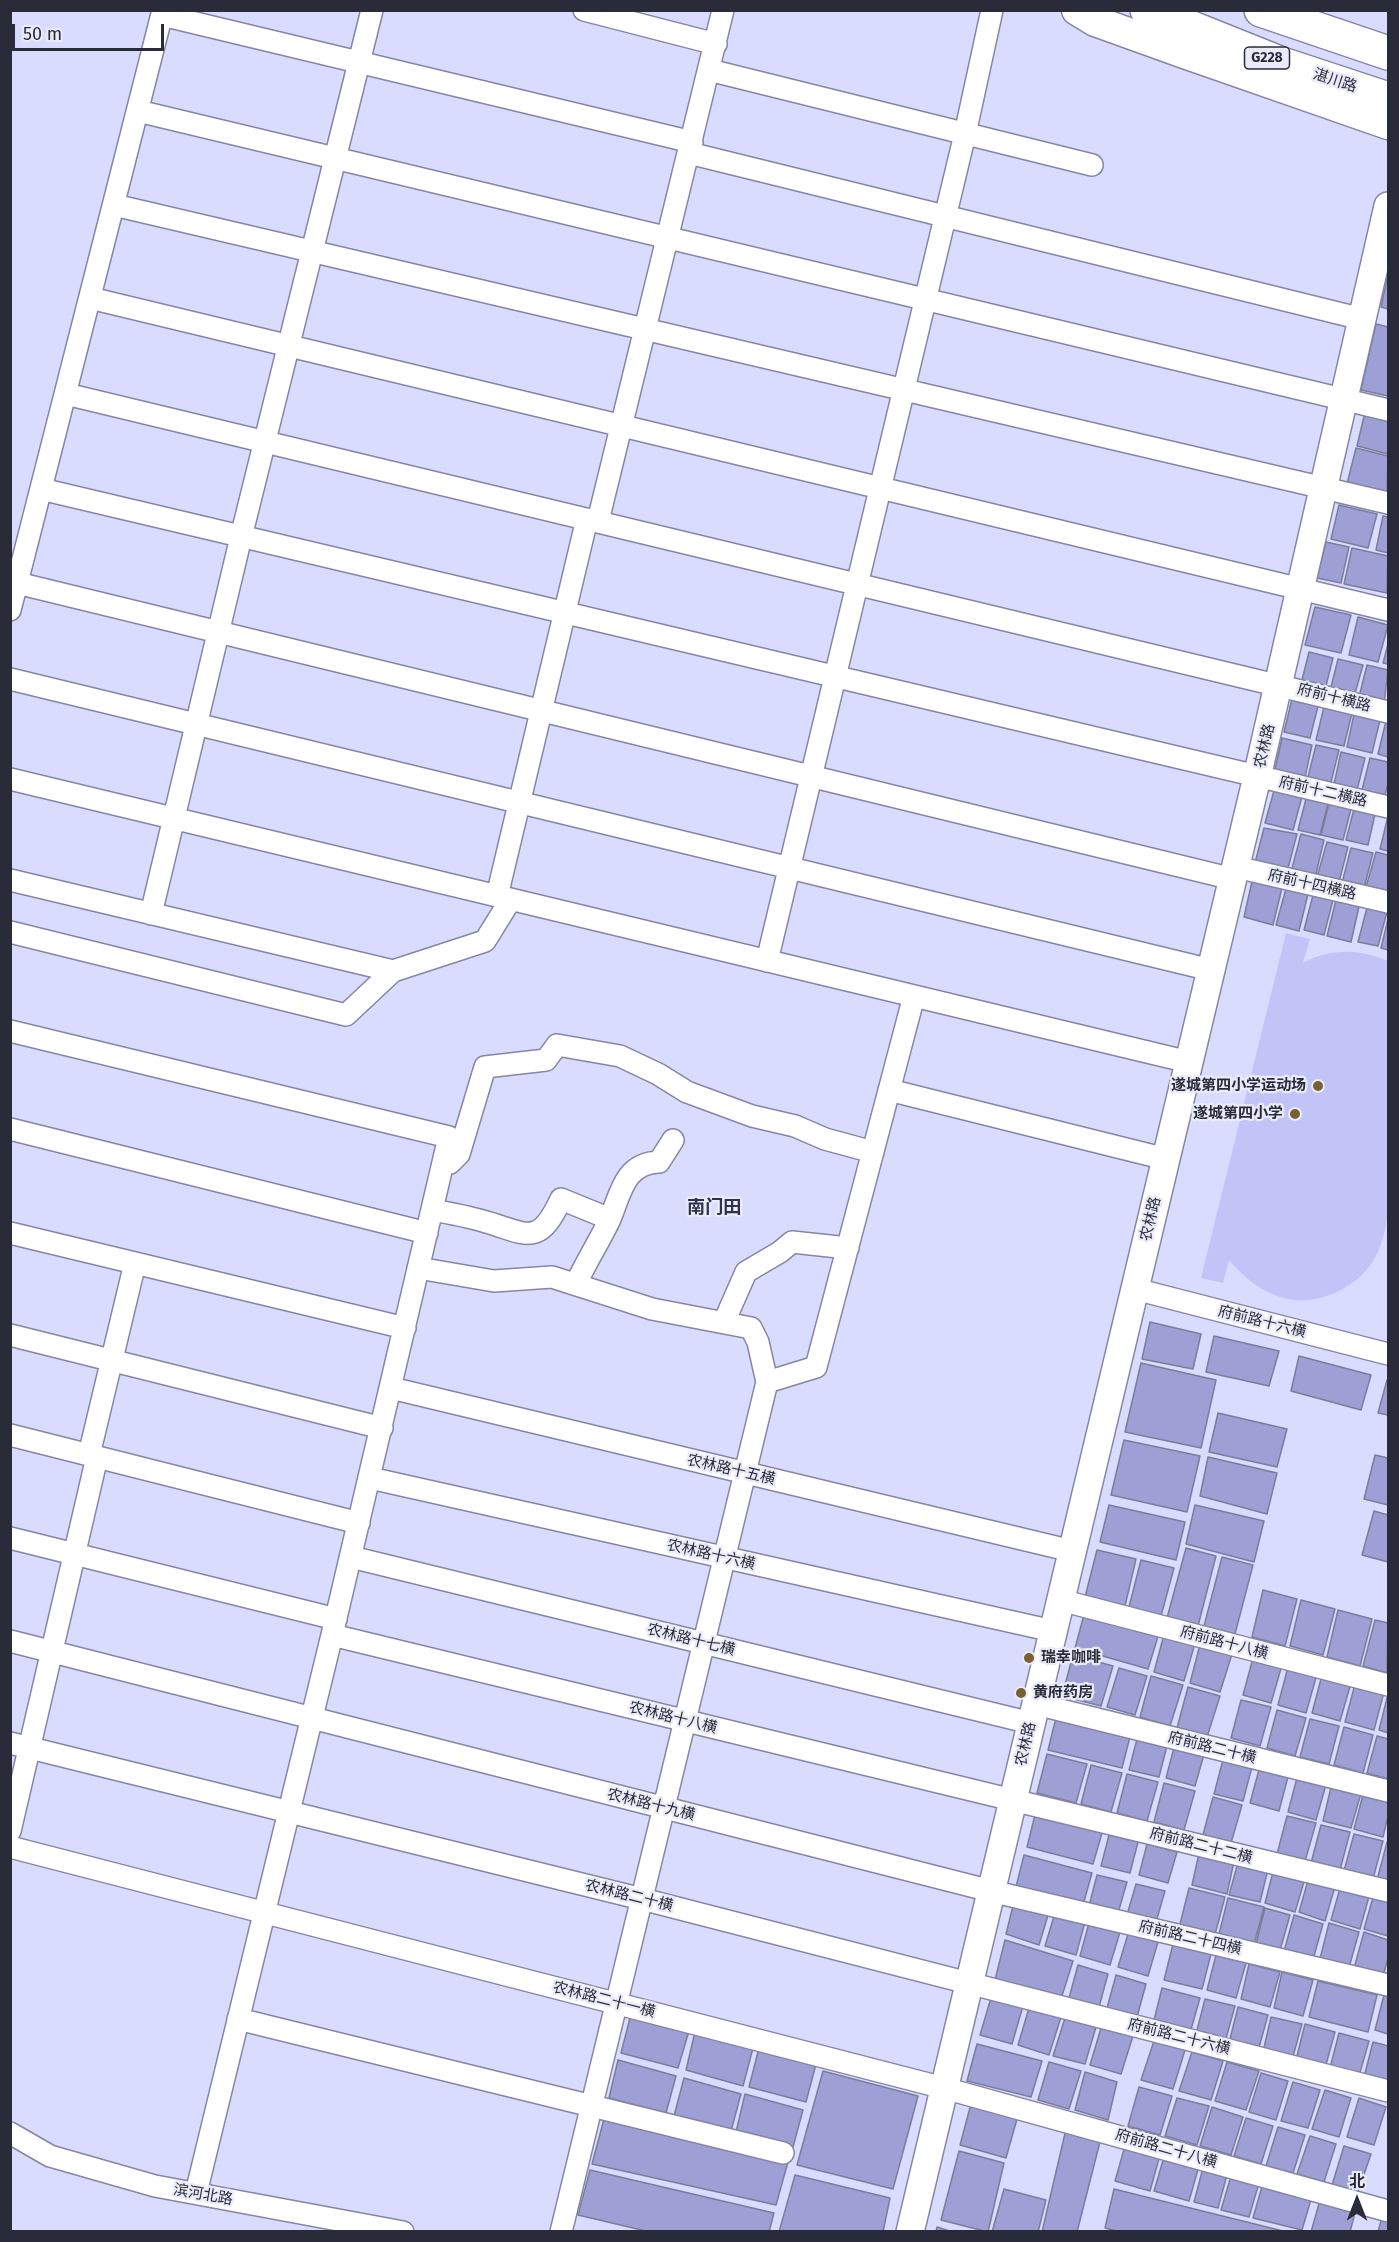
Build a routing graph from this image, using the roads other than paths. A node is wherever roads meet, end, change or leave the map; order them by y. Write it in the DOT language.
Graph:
graph roads {
  1 [pos="372,10"];
  2 [pos="584,10"];
  3 [pos="723,10"];
  4 [pos="992,10"];
  5 [pos="1077,10"];
  6 [pos="1148,10"];
  7 [pos="1261,10"];
  8 [pos="162,13"];
  9 [pos="716,44"];
  10 [pos="1389,53"];
  11 [pos="359,63"];
  12 [pos="709,70"];
  13 [pos="1389,99"];
  14 [pos="138,111"];
  15 [pos="1389,124"];
  16 [pos="965,134"];
  17 [pos="690,148"];
  18 [pos="336,158"];
  19 [pos="1092,165"];
  20 [pos="114,205"];
  21 [pos="1389,206"];
  22 [pos="945,216"];
  23 [pos="668,238"];
  24 [pos="312,251"];
  25 [pos="90,298"];
  26 [pos="925,300"];
  27 [pos="1362,319"];
  28 [pos="645,329"];
  29 [pos="289,345"];
  30 [pos="904,389"];
  31 [pos="66,394"];
  32 [pos="1342,400"];
  33 [pos="1389,410"];
  34 [pos="622,425"];
  35 [pos="265,442"];
  36 [pos="880,487"];
  37 [pos="1322,487"];
  38 [pos="41,489"];
  39 [pos="1389,503"];
  40 [pos="593,520"];
  41 [pos="241,537"];
  42 [pos="17,583"];
  43 [pos="858,584"];
  44 [pos="1300,588"];
  45 [pos="10,610"];
  46 [pos="1389,610"];
  47 [pos="565,613"];
  48 [pos="218,632"];
  49 [pos="836,678"];
  50 [pos="10,679"];
  51 [pos="1279,685"];
  52 [pos="542,710"];
  53 [pos="1389,712"];
  54 [pos="196,724"];
  55 [pos="812,776"];
  56 [pos="1257,777"];
  57 [pos="10,779"];
  58 [pos="520,802"];
  59 [pos="1389,807"];
  60 [pos="173,818"];
  61 [pos="789,867"];
  62 [pos="1234,873"];
  63 [pos="10,880"];
  64 [pos="504,898"];
  65 [pos="1389,902"];
  66 [pos="151,914"];
  67 [pos="10,932"];
  68 [pos="767,961"];
  69 [pos="1211,969"];
  70 [pos="393,971"];
  71 [pos="914,996"];
  72 [pos="10,1031"];
  73 [pos="1189,1062"];
  74 [pos="889,1090"];
  75 [pos="10,1129"];
  76 [pos="673,1140"];
  77 [pos="873,1152"];
  78 [pos="1166,1159"];
  79 [pos="440,1175"];
  80 [pos="432,1210"];
  81 [pos="610,1219"];
  82 [pos="10,1233"];
  83 [pos="427,1233"];
  84 [pos="848,1248"];
  85 [pos="135,1263"];
  86 [pos="418,1268"];
  87 [pos="576,1284"];
  88 [pos="1135,1289"];
  89 [pos="724,1322"];
  90 [pos="405,1328"];
  91 [pos="10,1335"];
  92 [pos="1389,1354"];
  93 [pos="110,1360"];
  94 [pos="767,1382"];
  95 [pos="391,1388"];
  96 [pos="382,1428"];
  97 [pos="10,1435"];
  98 [pos="93,1456"];
  99 [pos="745,1474"];
  100 [pos="370,1478"];
  101 [pos="359,1523"];
  102 [pos="10,1539"];
  103 [pos="1072,1551"];
  104 [pos="74,1554"];
  105 [pos="351,1557"];
  106 [pos="724,1558"];
  107 [pos="1060,1600"];
  108 [pos="334,1627"];
  109 [pos="1053,1631"];
  110 [pos="10,1641"];
  111 [pos="704,1643"];
  112 [pos="51,1651"];
  113 [pos="1389,1685"];
  114 [pos="1033,1713"];
  115 [pos="311,1718"];
  116 [pos="685,1721"];
  117 [pos="20,1746"];
  118 [pos="1389,1791"];
  119 [pos="1013,1800"];
  120 [pos="664,1808"];
  121 [pos="289,1812"];
  122 [pos="10,1831"];
  123 [pos="10,1847"];
  124 [pos="991,1891"];
  125 [pos="1389,1891"];
  126 [pos="642,1899"];
  127 [pos="264,1912"];
  128 [pos="969,1984"];
  129 [pos="1389,1985"];
  130 [pos="616,2003"];
  131 [pos="238,2019"];
  132 [pos="944,2088"];
  133 [pos="1389,2091"];
  134 [pos="591,2106"];
  135 [pos="10,2133"];
  136 [pos="783,2153"];
  137 [pos="196,2193"];
  138 [pos="1389,2211"];
  139 [pos="403,2232"];
  140 [pos="561,2232"];
  141 [pos="910,2232"];
  1 -- 11 [label="street"];
  2 -- 9 [label="street"];
  3 -- 9 [label="street"];
  4 -- 16 [label="street"];
  5 -- 15 [label="main road"];
  6 -- 13 [label="highway, 湛川路 / G228"];
  7 -- 10 [label="highway"];
  8 -- 11 [label="street"];
  8 -- 14 [label="street"];
  9 -- 12 [label="street"];
  11 -- 17 [label="street"];
  11 -- 18 [label="street"];
  12 -- 16 [label="street"];
  12 -- 17 [label="street"];
  14 -- 18 [label="street"];
  14 -- 20 [label="street"];
  16 -- 19 [label="street"];
  16 -- 22 [label="street"];
  17 -- 22 [label="street"];
  17 -- 23 [label="street"];
  18 -- 23 [label="street"];
  18 -- 24 [label="street"];
  20 -- 24 [label="street"];
  20 -- 25 [label="street"];
  21 -- 27 [label="street, 农林路"];
  22 -- 26 [label="street"];
  22 -- 27 [label="street"];
  23 -- 26 [label="street"];
  23 -- 28 [label="street"];
  24 -- 28 [label="street"];
  24 -- 29 [label="street"];
  25 -- 29 [label="street"];
  25 -- 31 [label="street"];
  26 -- 30 [label="street"];
  26 -- 32 [label="street"];
  27 -- 32 [label="street, 农林路"];
  28 -- 30 [label="street"];
  28 -- 34 [label="street"];
  29 -- 34 [label="street"];
  29 -- 35 [label="street"];
  30 -- 36 [label="street"];
  30 -- 37 [label="street"];
  31 -- 35 [label="street, 府前十横路"];
  31 -- 38 [label="street"];
  32 -- 33 [label="street"];
  32 -- 37 [label="street, 农林路"];
  34 -- 36 [label="street"];
  34 -- 40 [label="street"];
  35 -- 40 [label="street, 府前十横路"];
  35 -- 41 [label="street"];
  36 -- 43 [label="street"];
  36 -- 44 [label="street"];
  37 -- 39 [label="street"];
  37 -- 44 [label="street, 农林路"];
  38 -- 41 [label="street, 府前十二横路"];
  38 -- 42 [label="street"];
  40 -- 43 [label="street, 府前十横路"];
  40 -- 47 [label="street"];
  41 -- 47 [label="street, 府前十二横路"];
  41 -- 48 [label="street"];
  42 -- 45 [label="street"];
  42 -- 48 [label="street, 府前十四横路"];
  43 -- 49 [label="street"];
  43 -- 51 [label="street, 府前十横路"];
  44 -- 46 [label="street"];
  44 -- 51 [label="street, 农林路"];
  47 -- 49 [label="street, 府前十二横路"];
  47 -- 52 [label="street"];
  48 -- 52 [label="street, 府前十四横路"];
  48 -- 54 [label="street"];
  49 -- 55 [label="street"];
  49 -- 56 [label="street, 府前十二横路"];
  50 -- 54 [label="street"];
  51 -- 53 [label="street, 府前十横路"];
  51 -- 56 [label="street, 农林路"];
  52 -- 55 [label="street, 府前十四横路"];
  52 -- 58 [label="street"];
  54 -- 58 [label="street"];
  54 -- 60 [label="street"];
  55 -- 61 [label="street"];
  55 -- 62 [label="street, 府前十四横路"];
  56 -- 59 [label="street, 府前十二横路"];
  56 -- 62 [label="street, 农林路"];
  57 -- 60 [label="street"];
  58 -- 61 [label="street"];
  58 -- 64 [label="street"];
  60 -- 64 [label="street"];
  60 -- 66 [label="street"];
  61 -- 68 [label="street"];
  61 -- 69 [label="street"];
  62 -- 65 [label="street, 府前十四横路"];
  62 -- 69 [label="street, 农林路"];
  63 -- 66 [label="street"];
  64 -- 68 [label="street"];
  64 -- 70 [label="street"];
  66 -- 70 [label="street"];
  67 -- 70 [label="street"];
  68 -- 71 [label="street"];
  69 -- 73 [label="street, 农林路"];
  71 -- 73 [label="street"];
  71 -- 74 [label="street"];
  72 -- 79 [label="street"];
  73 -- 78 [label="street, 农林路"];
  74 -- 77 [label="street"];
  74 -- 78 [label="street"];
  75 -- 83 [label="street"];
  76 -- 81 [label="street"];
  77 -- 79 [label="street"];
  77 -- 84 [label="street"];
  78 -- 88 [label="street, 农林路"];
  79 -- 80 [label="street"];
  80 -- 81 [label="street"];
  80 -- 83 [label="street"];
  81 -- 87 [label="street"];
  82 -- 85 [label="street"];
  83 -- 86 [label="street"];
  84 -- 89 [label="street"];
  84 -- 94 [label="street"];
  85 -- 90 [label="street"];
  85 -- 93 [label="street"];
  86 -- 87 [label="street"];
  86 -- 90 [label="street"];
  87 -- 89 [label="street"];
  88 -- 92 [label="street, 府前路十六横"];
  88 -- 103 [label="street, 农林路"];
  89 -- 94 [label="street"];
  90 -- 95 [label="street"];
  91 -- 93 [label="street"];
  93 -- 96 [label="street"];
  93 -- 98 [label="street"];
  94 -- 99 [label="street"];
  95 -- 96 [label="street"];
  95 -- 99 [label="street, 农林路十五横"];
  96 -- 100 [label="street"];
  97 -- 98 [label="street"];
  98 -- 101 [label="street"];
  98 -- 104 [label="street"];
  99 -- 103 [label="street, 农林路十五横"];
  99 -- 106 [label="street"];
  100 -- 101 [label="street"];
  100 -- 106 [label="street, 农林路十六横"];
  101 -- 105 [label="street"];
  102 -- 104 [label="street, 农林路十八横"];
  103 -- 107 [label="street, 农林路"];
  104 -- 108 [label="street, 农林路十八横"];
  104 -- 112 [label="street"];
  105 -- 108 [label="street"];
  105 -- 111 [label="street, 农林路十七横"];
  106 -- 109 [label="street, 农林路十六横"];
  106 -- 111 [label="street"];
  107 -- 109 [label="street, 农林路"];
  107 -- 113 [label="street, 府前路十八横"];
  108 -- 115 [label="street"];
  108 -- 116 [label="street, 农林路十八横"];
  109 -- 114 [label="street, 农林路"];
  110 -- 112 [label="street, 农林路十九横"];
  111 -- 114 [label="street, 农林路十七横"];
  111 -- 116 [label="street"];
  112 -- 115 [label="street, 农林路十九横"];
  112 -- 117 [label="street"];
  114 -- 118 [label="street, 府前路二十横"];
  114 -- 119 [label="street, 农林路"];
  115 -- 120 [label="street, 农林路十九横"];
  115 -- 121 [label="street"];
  116 -- 119 [label="street, 农林路十八横"];
  116 -- 120 [label="street"];
  117 -- 121 [label="street, 农林路二十横"];
  117 -- 122 [label="street"];
  119 -- 124 [label="street, 农林路"];
  119 -- 125 [label="street, 府前路二十二横"];
  120 -- 124 [label="street, 农林路十九横"];
  120 -- 126 [label="street"];
  121 -- 126 [label="street, 农林路二十横"];
  121 -- 127 [label="street"];
  123 -- 127 [label="street, 农林路二十一横"];
  124 -- 128 [label="street, 农林路"];
  124 -- 129 [label="street, 府前路二十四横"];
  126 -- 128 [label="street, 农林路二十横"];
  126 -- 130 [label="street"];
  127 -- 130 [label="street, 农林路二十一横"];
  127 -- 131 [label="street"];
  128 -- 132 [label="street, 农林路"];
  128 -- 133 [label="street, 府前路二十六横"];
  130 -- 132 [label="street, 农林路二十一横"];
  130 -- 134 [label="street"];
  131 -- 134 [label="street"];
  131 -- 137 [label="street"];
  132 -- 138 [label="street, 府前路二十八横"];
  132 -- 141 [label="street, 农林路"];
  134 -- 136 [label="street"];
  134 -- 140 [label="street"];
  135 -- 137 [label="street, 滨河北路"];
  137 -- 139 [label="street, 滨河北路"];
}
